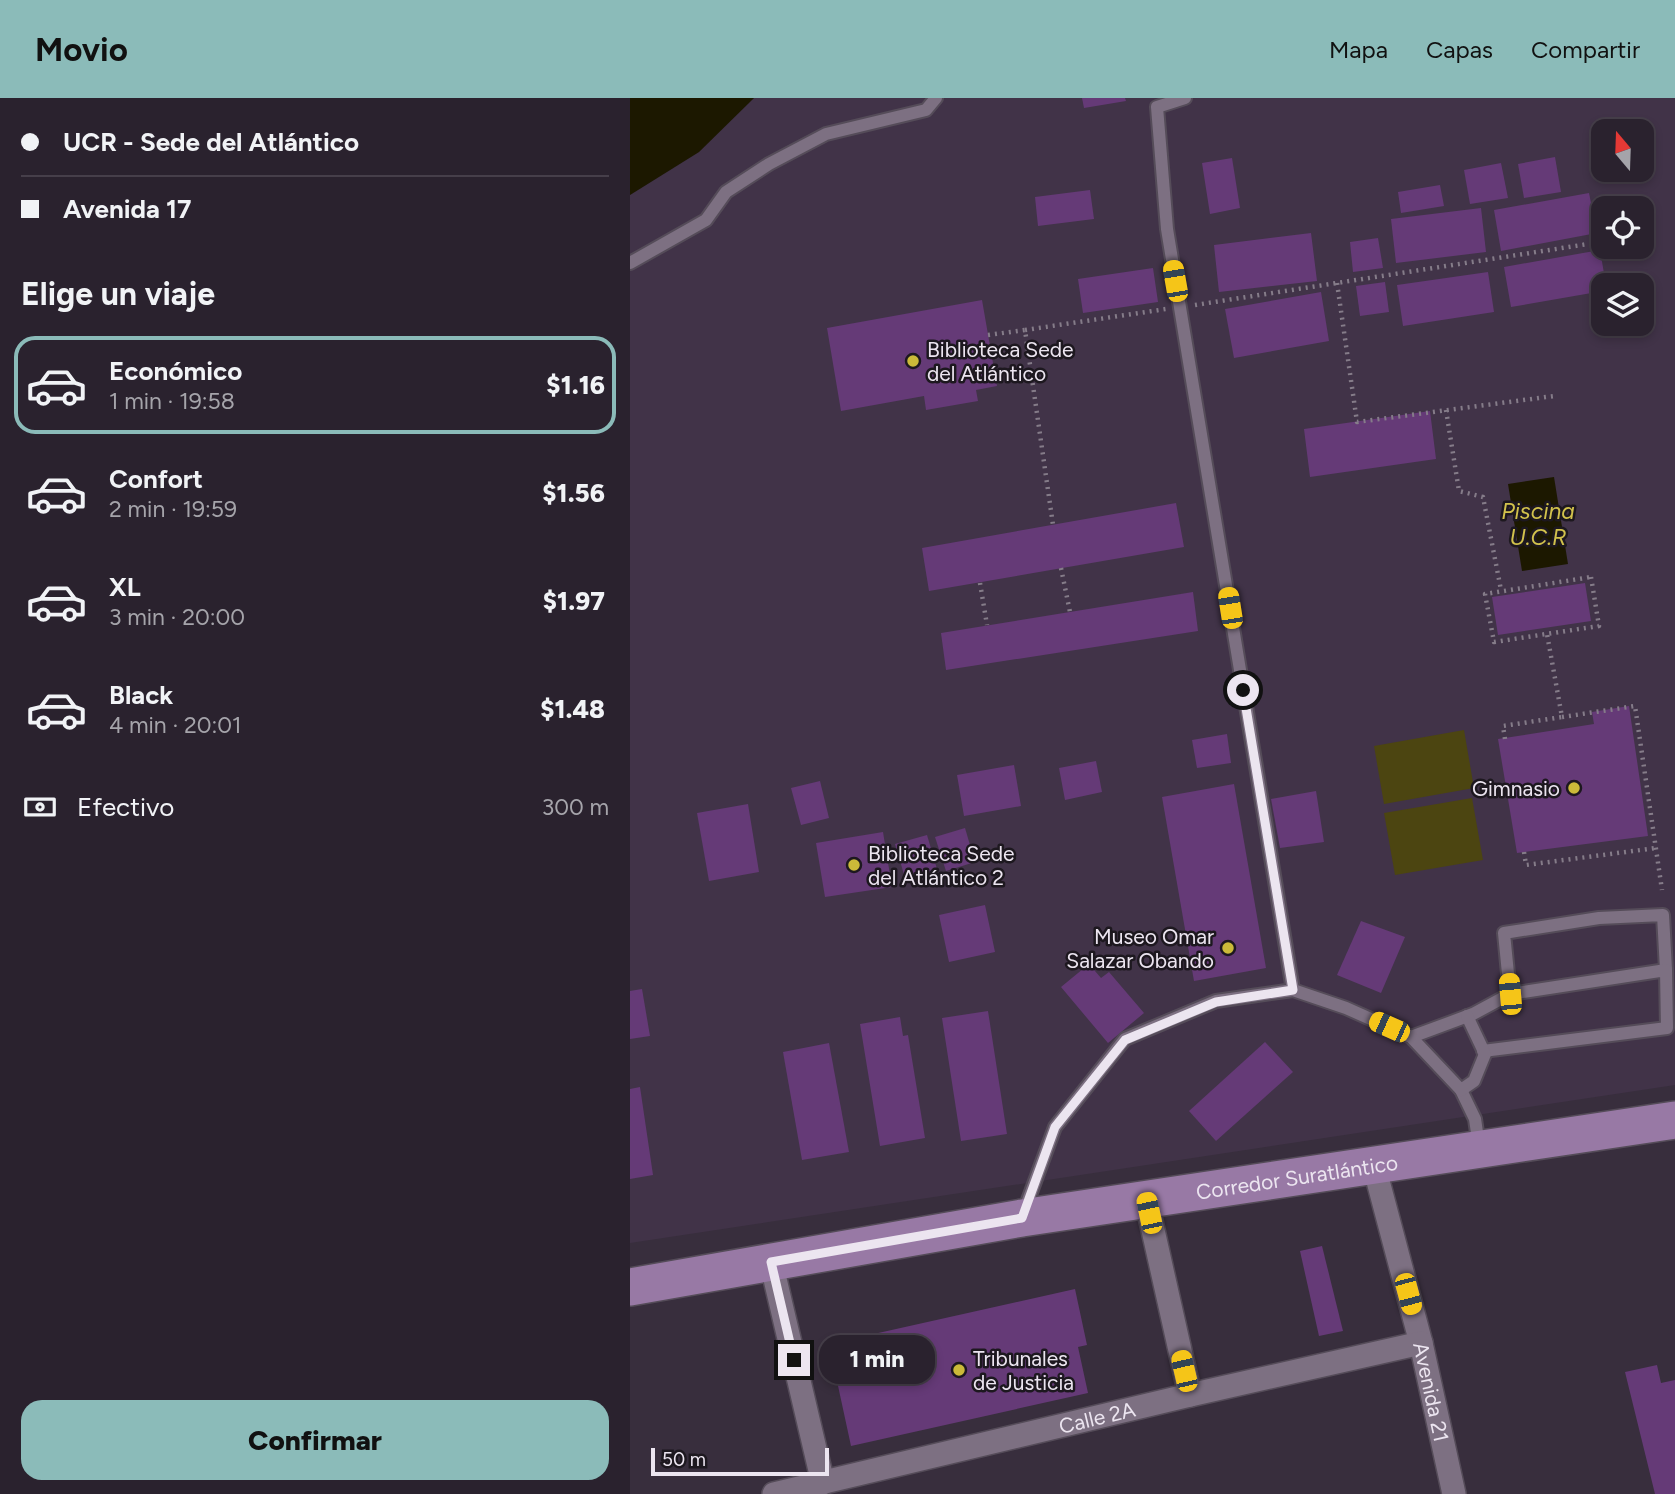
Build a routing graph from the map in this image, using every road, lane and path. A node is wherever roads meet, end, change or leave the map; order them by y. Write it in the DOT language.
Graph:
graph roads {
  1 [pos="936,98"];
  2 [pos="1185,98"];
  3 [pos="1588,244"];
  4 [pos="630,263"];
  5 [pos="1337,283"];
  6 [pos="1194,305"];
  7 [pos="1171,308"];
  8 [pos="1025,330"];
  9 [pos="988,335"];
  10 [pos="1554,396"];
  11 [pos="1446,410"];
  12 [pos="1053,525"];
  13 [pos="1061,568"];
  14 [pos="980,583"];
  15 [pos="1501,590"];
  16 [pos="1070,612"];
  17 [pos="987,625"];
  18 [pos="1547,634"];
  19 [pos="1562,717"];
  20 [pos="1505,739"];
  21 [pos="1656,848"];
  22 [pos="1524,852"];
  23 [pos="1662,890"];
  24 [pos="1666,970"];
  25 [pos="1293,990"];
  26 [pos="1510,994"];
  27 [pos="1467,1016"];
  28 [pos="1411,1037"];
  29 [pos="1483,1051"];
  30 [pos="1461,1090"];
  31 [pos="1675,1120"];
  32 [pos="1480,1149"];
  33 [pos="1374,1166"];
  34 [pos="1146,1199"];
  35 [pos="1022,1218"];
  36 [pos="771,1262"];
  37 [pos="630,1287"];
  38 [pos="1421,1343"];
  39 [pos="1190,1395"];
  40 [pos="823,1483"];
  41 [pos="774,1494"];
  42 [pos="1454,1494"];
  1 -- 4 [label="lane"];
  2 -- 25 [label="lane"];
  3 -- 5 [label="path"];
  5 -- 6 [label="path"];
  5 -- 11 [label="path"];
  7 -- 8 [label="path"];
  8 -- 9 [label="path"];
  8 -- 12 [label="path"];
  10 -- 11 [label="path"];
  11 -- 15 [label="path"];
  13 -- 16 [label="path"];
  14 -- 17 [label="path"];
  15 -- 18 [label="path"];
  15 -- 18 [label="path"];
  18 -- 19 [label="path"];
  19 -- 20 [label="path"];
  19 -- 21 [label="path"];
  21 -- 22 [label="path"];
  21 -- 23 [label="path"];
  24 -- 26 [label="lane"];
  24 -- 26 [label="lane"];
  24 -- 29 [label="lane"];
  25 -- 28 [label="lane"];
  25 -- 35 [label="lane"];
  26 -- 27 [label="lane"];
  27 -- 28 [label="lane"];
  27 -- 29 [label="lane"];
  28 -- 30 [label="lane"];
  29 -- 30 [label="lane"];
  30 -- 32 [label="lane"];
  31 -- 32 [label="main road, Corredor Suratlántico"];
  32 -- 33 [label="main road, Corredor Suratlántico"];
  33 -- 34 [label="main road, Corredor Suratlántico"];
  33 -- 38 [label="street, Avenida 21"];
  34 -- 35 [label="main road, Corredor Suratlántico"];
  34 -- 39 [label="street"];
  35 -- 36 [label="main road, Corredor Suratlántico"];
  36 -- 37 [label="main road, Corredor Suratlántico"];
  36 -- 40 [label="street"];
  38 -- 39 [label="street, Calle 2A"];
  38 -- 42 [label="street, Avenida 21"];
  39 -- 40 [label="street, Calle 2A"];
  40 -- 41 [label="street, Calle 2A"];
}
